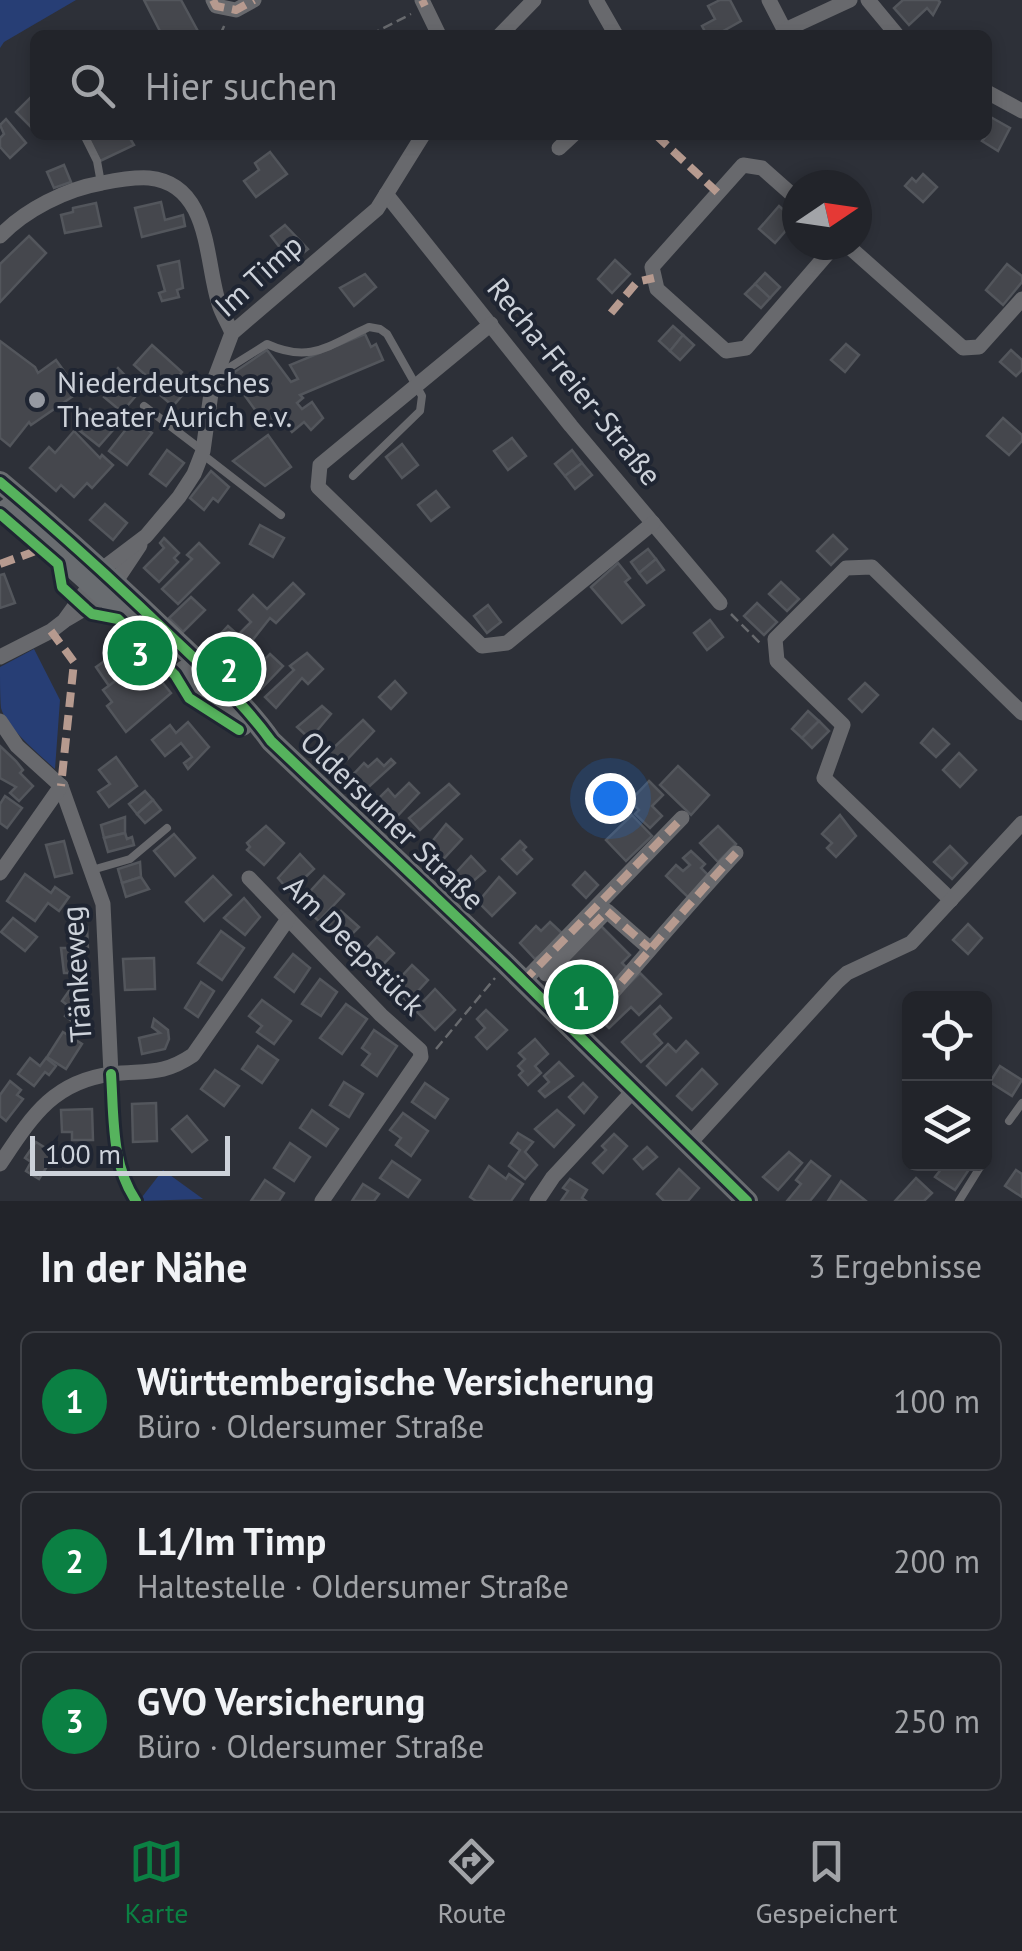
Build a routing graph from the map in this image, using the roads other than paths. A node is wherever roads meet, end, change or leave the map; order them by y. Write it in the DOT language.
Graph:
graph roads {
  1 [pos="213,0"];
  2 [pos="254,0"];
  3 [pos="534,0"];
  4 [pos="596,0"];
  5 [pos="769,0"];
  6 [pos="850,0"];
  7 [pos="868,0"];
  8 [pos="423,3"];
  9 [pos="436,30"];
  10 [pos="505,30"];
  11 [pos="613,30"];
  12 [pos="785,30"];
  13 [pos="790,30"];
  14 [pos="893,30"];
  15 [pos="992,95"];
  16 [pos="1022,111"];
  17 [pos="86,140"];
  18 [pos="420,140"];
  19 [pos="568,140"];
  20 [pos="559,148"];
  21 [pos="101,183"];
  22 [pos="782,186"];
  23 [pos="386,194"];
  24 [pos="0,236"];
  25 [pos="822,260"];
  26 [pos="864,260"];
  27 [pos="1022,300"];
  28 [pos="491,324"];
  29 [pos="232,333"];
  30 [pos="215,376"];
  31 [pos="416,386"];
  32 [pos="144,406"];
  33 [pos="203,452"];
  34 [pos="354,476"];
  35 [pos="0,482"];
  36 [pos="0,502"];
  37 [pos="281,515"];
  38 [pos="654,523"];
  39 [pos="104,583"];
  40 [pos="720,603"];
  41 [pos="0,657"];
  42 [pos="1022,712"];
  43 [pos="0,721"];
  44 [pos="61,786"];
  45 [pos="682,818"];
  46 [pos="1022,823"];
  47 [pos="167,828"];
  48 [pos="736,853"];
  49 [pos="92,870"];
  50 [pos="0,874"];
  51 [pos="248,878"];
  52 [pos="951,900"];
  53 [pos="288,919"];
  54 [pos="649,948"];
  55 [pos="546,974"];
  56 [pos="523,982"];
  57 [pos="576,1034"];
  58 [pos="111,1074"];
  59 [pos="634,1090"];
  60 [pos="1022,1103"];
  61 [pos="1008,1121"];
  62 [pos="688,1144"];
  63 [pos="0,1164"];
  64 [pos="978,1171"];
  65 [pos="322,1201"];
  66 [pos="537,1201"];
  67 [pos="747,1201"];
  68 [pos="959,1201"];
  1 -- 2 [label="street"];
  3 -- 10 [label="street"];
  4 -- 11 [label="street"];
  5 -- 12 [label="street"];
  6 -- 13 [label="street"];
  7 -- 14 [label="street"];
  8 -- 9 [label="street"];
  15 -- 16 [label="street"];
  17 -- 21 [label="lane"];
  18 -- 23 [label="street, Im Timp"];
  19 -- 20 [label="street"];
  21 -- 24 [label="street"];
  21 -- 29 [label="street"];
  22 -- 25 [label="street"];
  23 -- 28 [label="street, Recha-Freier-Straße"];
  23 -- 29 [label="street, Im Timp"];
  26 -- 27 [label="street"];
  28 -- 31 [label="street"];
  28 -- 38 [label="street, Recha-Freier-Straße"];
  29 -- 30 [label="street, Im Timp"];
  30 -- 31 [label="lane"];
  30 -- 33 [label="street, Im Timp"];
  31 -- 34 [label="lane"];
  31 -- 38 [label="street"];
  32 -- 33 [label="lane"];
  33 -- 37 [label="lane"];
  33 -- 39 [label="street, Im Timp"];
  35 -- 39 [label="main road, Oldersumer Straße"];
  36 -- 39 [label="main road, Oldersumer Straße"];
  38 -- 40 [label="street, Recha-Freier-Straße"];
  39 -- 41 [label="street, Im Timp"];
  39 -- 56 [label="main road, Oldersumer Straße"];
  42 -- 52 [label="street"];
  43 -- 44 [label="street, Tränkeweg"];
  44 -- 49 [label="street, Tränkeweg"];
  44 -- 50 [label="street"];
  45 -- 56 [label="street"];
  46 -- 52 [label="street"];
  47 -- 49 [label="lane"];
  48 -- 54 [label="street"];
  49 -- 58 [label="street, Tränkeweg"];
  51 -- 53 [label="street, Am Deepstück"];
  52 -- 62 [label="street"];
  53 -- 58 [label="street"];
  53 -- 65 [label="street, Am Deepstück"];
  54 -- 55 [label="street"];
  54 -- 57 [label="street"];
  56 -- 57 [label="main road, Oldersumer Straße"];
  57 -- 59 [label="main road, Oldersumer Straße"];
  58 -- 63 [label="street"];
  59 -- 62 [label="main road, Oldersumer Straße"];
  59 -- 66 [label="street"];
  60 -- 61 [label="lane"];
  62 -- 67 [label="main road, Oldersumer Straße"];
  64 -- 68 [label="lane"];
}
